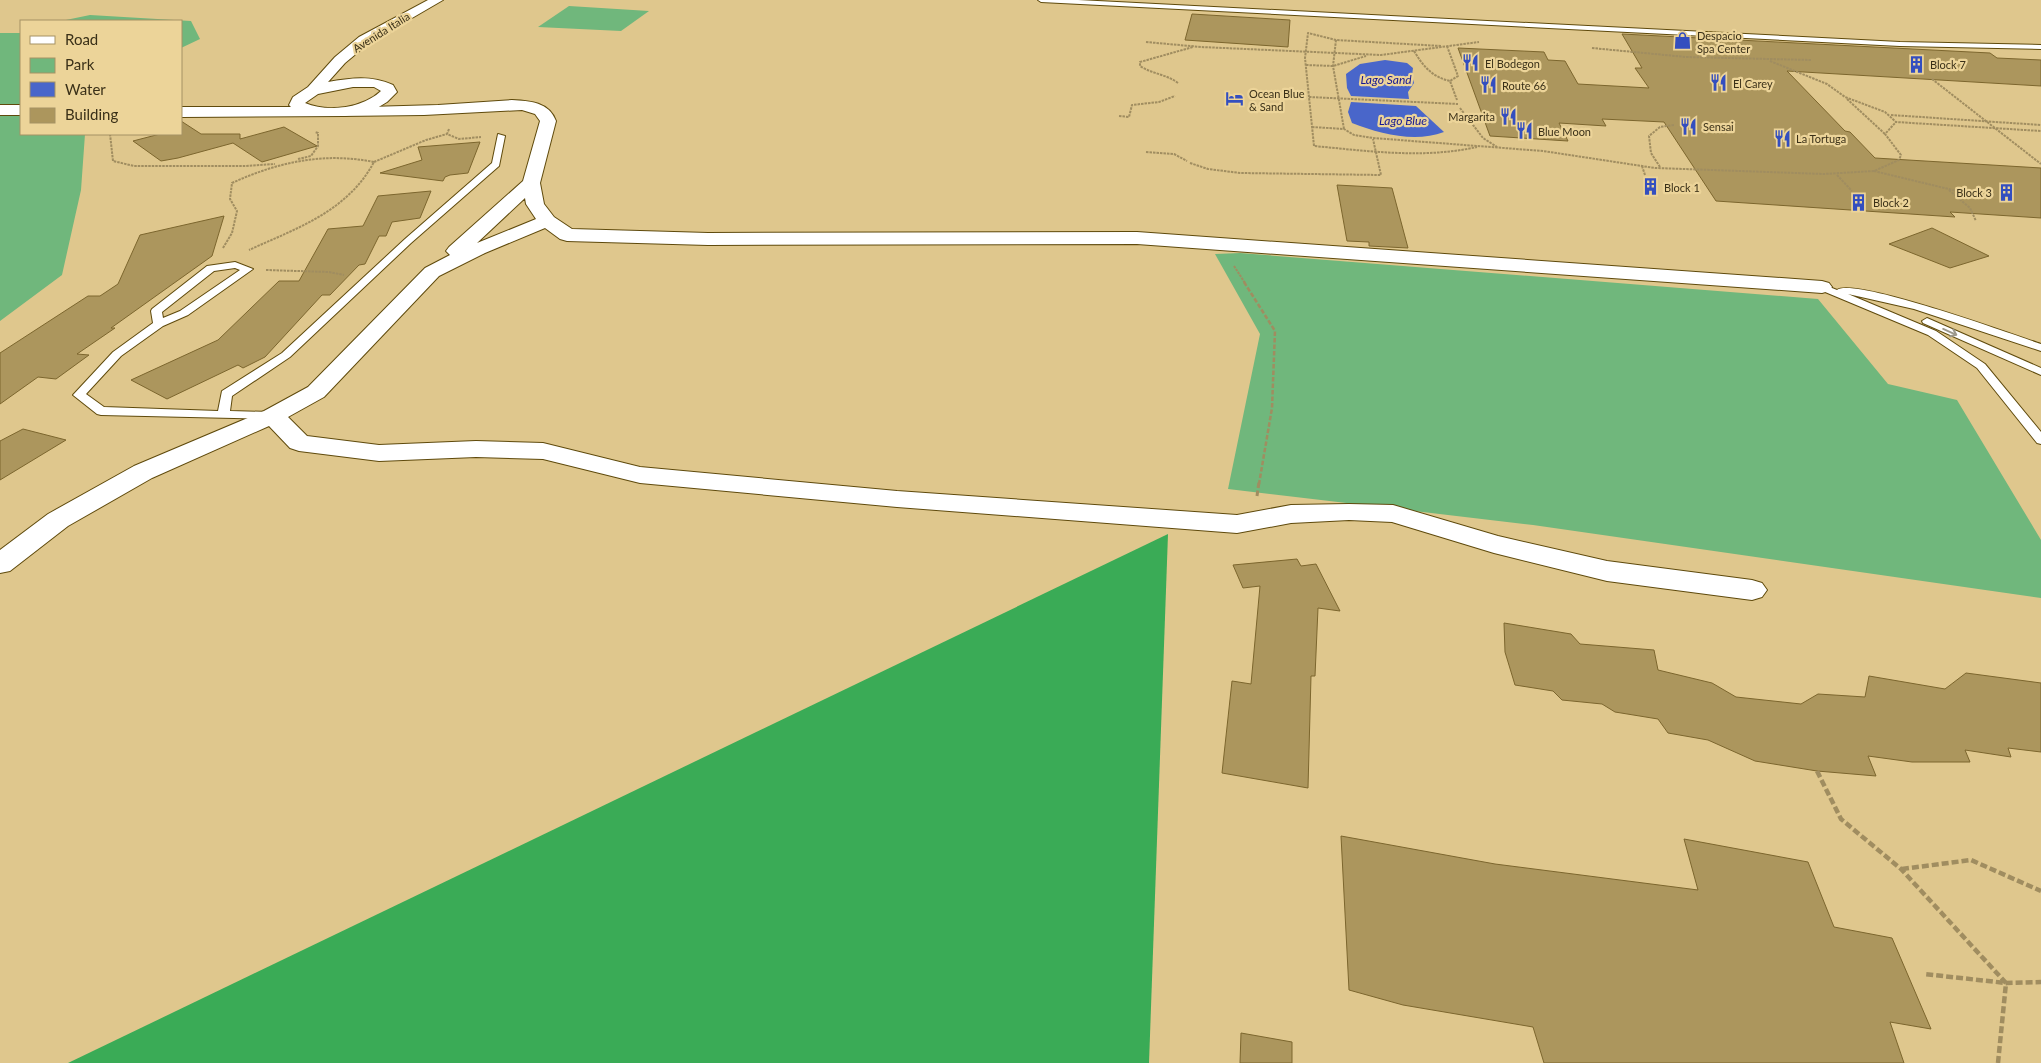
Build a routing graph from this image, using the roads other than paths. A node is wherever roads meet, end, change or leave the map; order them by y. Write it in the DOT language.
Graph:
graph roads {
  1 [pos="437,0"];
  2 [pos="1041,0"];
  3 [pos="2041,47"];
  4 [pos="331,71"];
  5 [pos="353,82"];
  6 [pos="308,93"];
  7 [pos="378,102"];
  8 [pos="0,110"];
  9 [pos="20,110"];
  10 [pos="400,110"];
  11 [pos="340,111"];
  12 [pos="182,112"];
  13 [pos="250,112"];
  14 [pos="316,112"];
  15 [pos="501,136"];
  16 [pos="531,183"];
  17 [pos="547,221"];
  18 [pos="432,272"];
  19 [pos="1822,287"];
  20 [pos="159,324"];
  21 [pos="2041,348"];
  22 [pos="2041,372"];
  23 [pos="223,415"];
  24 [pos="273,416"];
  25 [pos="2041,440"];
  26 [pos="0,564"];
  27 [pos="1752,590"];
  1 -- 4 [label="street, Avenida Italia"];
  2 -- 3 [label="lane"];
  4 -- 5 [label="street"];
  4 -- 6 [label="street, Avenida Italia"];
  5 -- 6 [label="street"];
  5 -- 7 [label="street"];
  6 -- 13 [label="street, Avenida Italia"];
  6 -- 14 [label="street"];
  7 -- 10 [label="street"];
  7 -- 11 [label="street"];
  8 -- 9 [label="street"];
  10 -- 11 [label="street"];
  10 -- 16 [label="street"];
  11 -- 14 [label="street, Avenida Italia"];
  12 -- 13 [label="street, Avenida Italia"];
  13 -- 14 [label="street, Avenida Italia"];
  15 -- 23 [label="lane"];
  16 -- 17 [label="street"];
  16 -- 18 [label="street"];
  17 -- 18 [label="street"];
  17 -- 19 [label="street"];
  18 -- 24 [label="street"];
  19 -- 21 [label="lane"];
  19 -- 22 [label="lane, one-way"];
  19 -- 25 [label="lane"];
  20 -- 20 [label="lane"];
  20 -- 23 [label="lane"];
  23 -- 24 [label="lane"];
  24 -- 26 [label="street"];
  24 -- 27 [label="street"];
}
